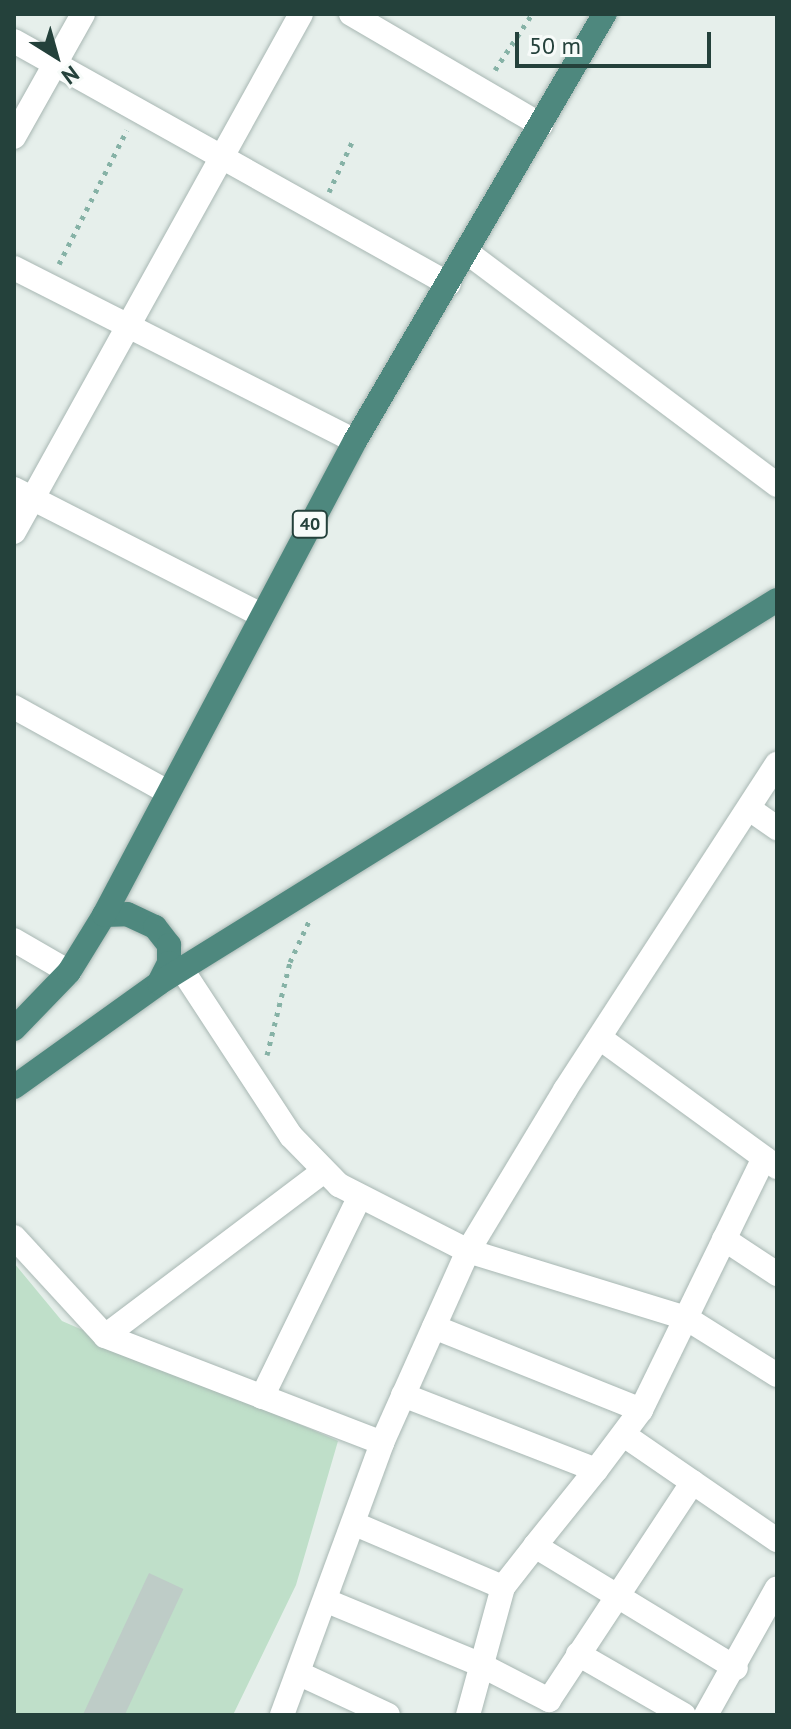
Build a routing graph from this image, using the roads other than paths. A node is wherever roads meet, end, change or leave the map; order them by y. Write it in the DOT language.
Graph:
graph roads {
  1 [pos="83,14"];
  2 [pos="301,14"];
  3 [pos="351,14"];
  4 [pos="605,14"];
  5 [pos="14,41"];
  6 [pos="55,63"];
  7 [pos="541,125"];
  8 [pos="14,137"];
  9 [pos="222,156"];
  10 [pos="468,253"];
  11 [pos="14,268"];
  12 [pos="449,284"];
  13 [pos="130,329"];
  14 [pos="355,441"];
  15 [pos="777,485"];
  16 [pos="24,494"];
  17 [pos="14,532"];
  18 [pos="777,600"];
  19 [pos="261,615"];
  20 [pos="14,707"];
  21 [pos="777,764"];
  22 [pos="166,791"];
  23 [pos="751,810"];
  24 [pos="777,828"];
  25 [pos="104,915"];
  26 [pos="14,940"];
  27 [pos="181,968"];
  28 [pos="69,972"];
  29 [pos="159,983"];
  30 [pos="14,1029"];
  31 [pos="600,1038"];
  32 [pos="14,1087"];
  33 [pos="771,1162"];
  34 [pos="323,1172"];
  35 [pos="359,1198"];
  36 [pos="14,1237"];
  37 [pos="724,1239"];
  38 [pos="468,1251"];
  39 [pos="777,1274"];
  40 [pos="686,1318"];
  41 [pos="434,1327"];
  42 [pos="105,1336"];
  43 [pos="777,1375"];
  44 [pos="403,1395"];
  45 [pos="262,1397"];
  46 [pos="641,1410"];
  47 [pos="624,1435"];
  48 [pos="382,1443"];
  49 [pos="596,1470"];
  50 [pos="693,1482"];
  51 [pos="355,1524"];
  52 [pos="777,1540"];
  53 [pos="535,1546"];
  54 [pos="503,1587"];
  55 [pos="777,1588"];
  56 [pos="619,1595"];
  57 [pos="327,1601"];
  58 [pos="578,1654"];
  59 [pos="479,1664"];
  60 [pos="736,1668"];
  61 [pos="300,1674"];
  62 [pos="282,1715"];
  63 [pos="388,1715"];
  64 [pos="468,1715"];
  65 [pos="684,1715"];
  66 [pos="706,1715"];
  1 -- 6 [label="street"];
  2 -- 9 [label="street"];
  3 -- 7 [label="street"];
  4 -- 7 [label="highway, 40"];
  5 -- 6 [label="street"];
  6 -- 8 [label="street"];
  6 -- 9 [label="street"];
  7 -- 10 [label="highway, 40"];
  9 -- 12 [label="street"];
  9 -- 13 [label="street"];
  10 -- 12 [label="highway, 40"];
  10 -- 15 [label="street"];
  11 -- 13 [label="street"];
  12 -- 14 [label="highway, 40"];
  13 -- 14 [label="street"];
  13 -- 16 [label="street"];
  14 -- 19 [label="highway, 40"];
  16 -- 17 [label="street"];
  16 -- 19 [label="street"];
  18 -- 27 [label="highway"];
  19 -- 22 [label="highway, 40"];
  20 -- 22 [label="street"];
  21 -- 23 [label="street"];
  22 -- 25 [label="highway, 40"];
  23 -- 24 [label="street"];
  23 -- 31 [label="street"];
  25 -- 28 [label="highway, 40"];
  25 -- 29 [label="highway"];
  26 -- 28 [label="street"];
  27 -- 29 [label="highway"];
  27 -- 34 [label="street"];
  28 -- 30 [label="highway, 40"];
  29 -- 32 [label="highway"];
  31 -- 33 [label="street"];
  31 -- 38 [label="street"];
  33 -- 37 [label="street"];
  34 -- 35 [label="street"];
  34 -- 42 [label="street"];
  35 -- 38 [label="street"];
  35 -- 45 [label="street"];
  36 -- 42 [label="street"];
  37 -- 39 [label="street"];
  37 -- 40 [label="street"];
  38 -- 40 [label="street"];
  38 -- 41 [label="street"];
  40 -- 43 [label="street"];
  40 -- 46 [label="street"];
  41 -- 44 [label="street"];
  41 -- 46 [label="street"];
  42 -- 45 [label="street"];
  44 -- 48 [label="street"];
  44 -- 49 [label="street"];
  45 -- 48 [label="street"];
  46 -- 47 [label="street"];
  47 -- 49 [label="street"];
  47 -- 50 [label="street"];
  48 -- 51 [label="street"];
  49 -- 53 [label="street"];
  50 -- 52 [label="street"];
  50 -- 56 [label="street"];
  51 -- 54 [label="street"];
  51 -- 57 [label="street"];
  53 -- 54 [label="street"];
  53 -- 56 [label="street"];
  54 -- 59 [label="street"];
  55 -- 60 [label="street"];
  56 -- 58 [label="street"];
  56 -- 60 [label="street"];
  57 -- 59 [label="street"];
  57 -- 61 [label="street"];
  58 -- 59 [label="street"];
  58 -- 65 [label="street"];
  59 -- 64 [label="street"];
  60 -- 66 [label="street"];
  61 -- 62 [label="street"];
  61 -- 63 [label="street"];
}
